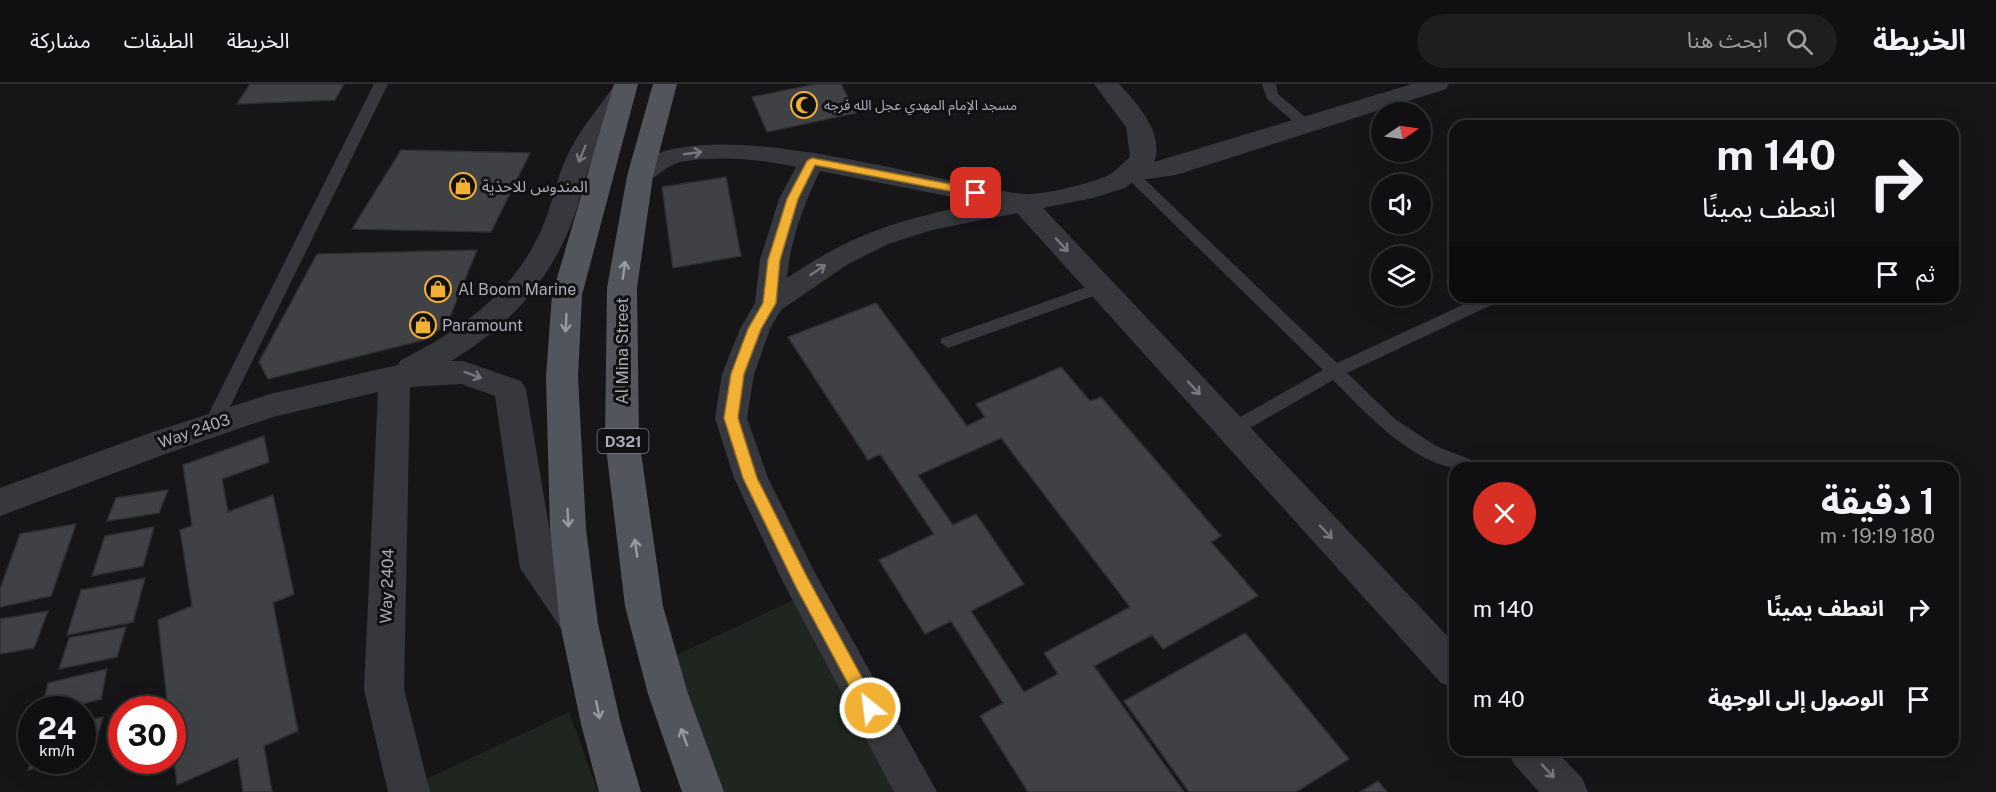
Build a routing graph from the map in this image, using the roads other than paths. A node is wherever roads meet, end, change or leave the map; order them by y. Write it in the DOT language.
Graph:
graph roads {
  1 [pos="381,84"];
  2 [pos="665,84"];
  3 [pos="1106,84"];
  4 [pos="1269,84"];
  5 [pos="1437,84"];
  6 [pos="626,86"];
  7 [pos="1306,125"];
  8 [pos="812,161"];
  9 [pos="1130,173"];
  10 [pos="640,176"];
  11 [pos="1022,202"];
  12 [pos="1101,287"];
  13 [pos="770,303"];
  14 [pos="1481,303"];
  15 [pos="948,342"];
  16 [pos="1334,372"];
  17 [pos="394,377"];
  18 [pos="212,425"];
  19 [pos="1232,430"];
  20 [pos="1457,462"];
  21 [pos="0,502"];
  22 [pos="579,624"];
  23 [pos="1449,665"];
  24 [pos="1534,756"];
  25 [pos="409,792"];
  26 [pos="620,792"];
  27 [pos="703,792"];
  28 [pos="916,792"];
  29 [pos="1567,792"];
  1 -- 18 [label="lane"];
  2 -- 10 [label="main road, Al Mina Street / D321"];
  3 -- 9 [label="street"];
  4 -- 7 [label="lane"];
  5 -- 7 [label="street"];
  6 -- 17 [label="street, Way 2403, one-way"];
  6 -- 22 [label="main road, one-way"];
  7 -- 9 [label="street"];
  10 -- 8 [label="street, one-way"];
  8 -- 11 [label="street"];
  8 -- 13 [label="street"];
  9 -- 11 [label="street"];
  9 -- 16 [label="lane"];
  27 -- 10 [label="main road, Al Mina Street / D321, one-way"];
  11 -- 12 [label="street, one-way"];
  13 -- 11 [label="street, one-way"];
  12 -- 15 [label="lane"];
  12 -- 19 [label="street, one-way"];
  13 -- 28 [label="street"];
  14 -- 16 [label="lane"];
  16 -- 19 [label="lane"];
  16 -- 20 [label="lane"];
  17 -- 18 [label="street, Way 2403"];
  17 -- 22 [label="street, Way 2403, one-way"];
  17 -- 25 [label="street, Way 2404"];
  18 -- 21 [label="street, Way 2403"];
  19 -- 23 [label="street, one-way"];
  22 -- 26 [label="main road, one-way"];
  24 -- 29 [label="street, one-way"];
}
